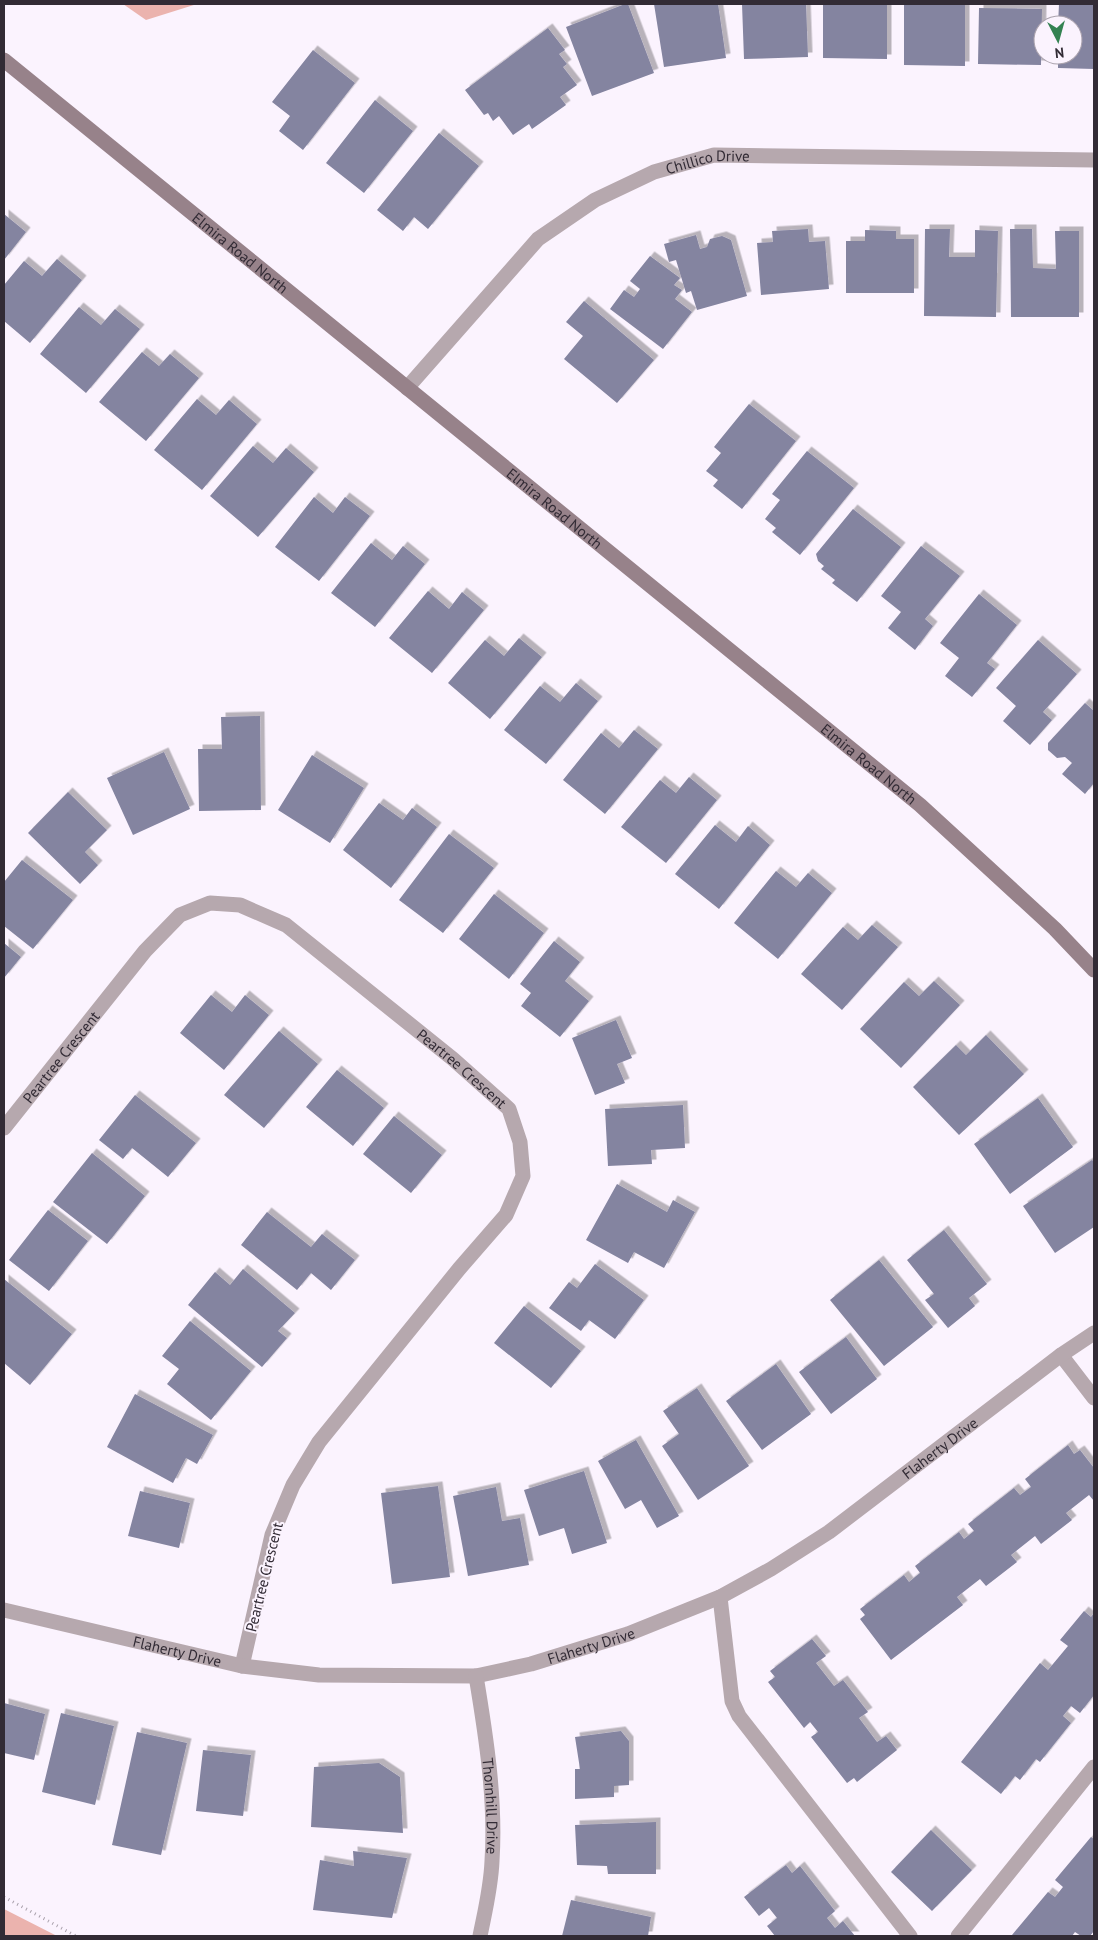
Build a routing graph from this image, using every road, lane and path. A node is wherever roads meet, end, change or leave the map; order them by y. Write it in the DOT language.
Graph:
graph roads {
  1 [pos="4,60"];
  2 [pos="1094,160"];
  3 [pos="408,388"];
  4 [pos="1094,970"];
  5 [pos="4,1128"];
  6 [pos="1094,1333"];
  7 [pos="1061,1355"];
  8 [pos="1094,1398"];
  9 [pos="720,1597"];
  10 [pos="4,1610"];
  11 [pos="242,1666"];
  12 [pos="476,1676"];
  13 [pos="1094,1767"];
  14 [pos="4,1897"];
  15 [pos="76,1936"];
  16 [pos="480,1936"];
  17 [pos="910,1936"];
  18 [pos="958,1936"];
  1 -- 3 [label="main road, Elmira Road North"];
  2 -- 3 [label="street, Chillico Drive"];
  3 -- 4 [label="main road, Elmira Road North"];
  5 -- 11 [label="street, Peartree Crescent"];
  6 -- 7 [label="street, Flaherty Drive"];
  7 -- 8 [label="street"];
  7 -- 9 [label="street, Flaherty Drive"];
  9 -- 12 [label="street, Flaherty Drive"];
  9 -- 17 [label="street"];
  10 -- 11 [label="street, Flaherty Drive"];
  11 -- 12 [label="street, Flaherty Drive"];
  12 -- 16 [label="street, Thornhill Drive"];
  13 -- 18 [label="street"];
  14 -- 15 [label="path"];
}
